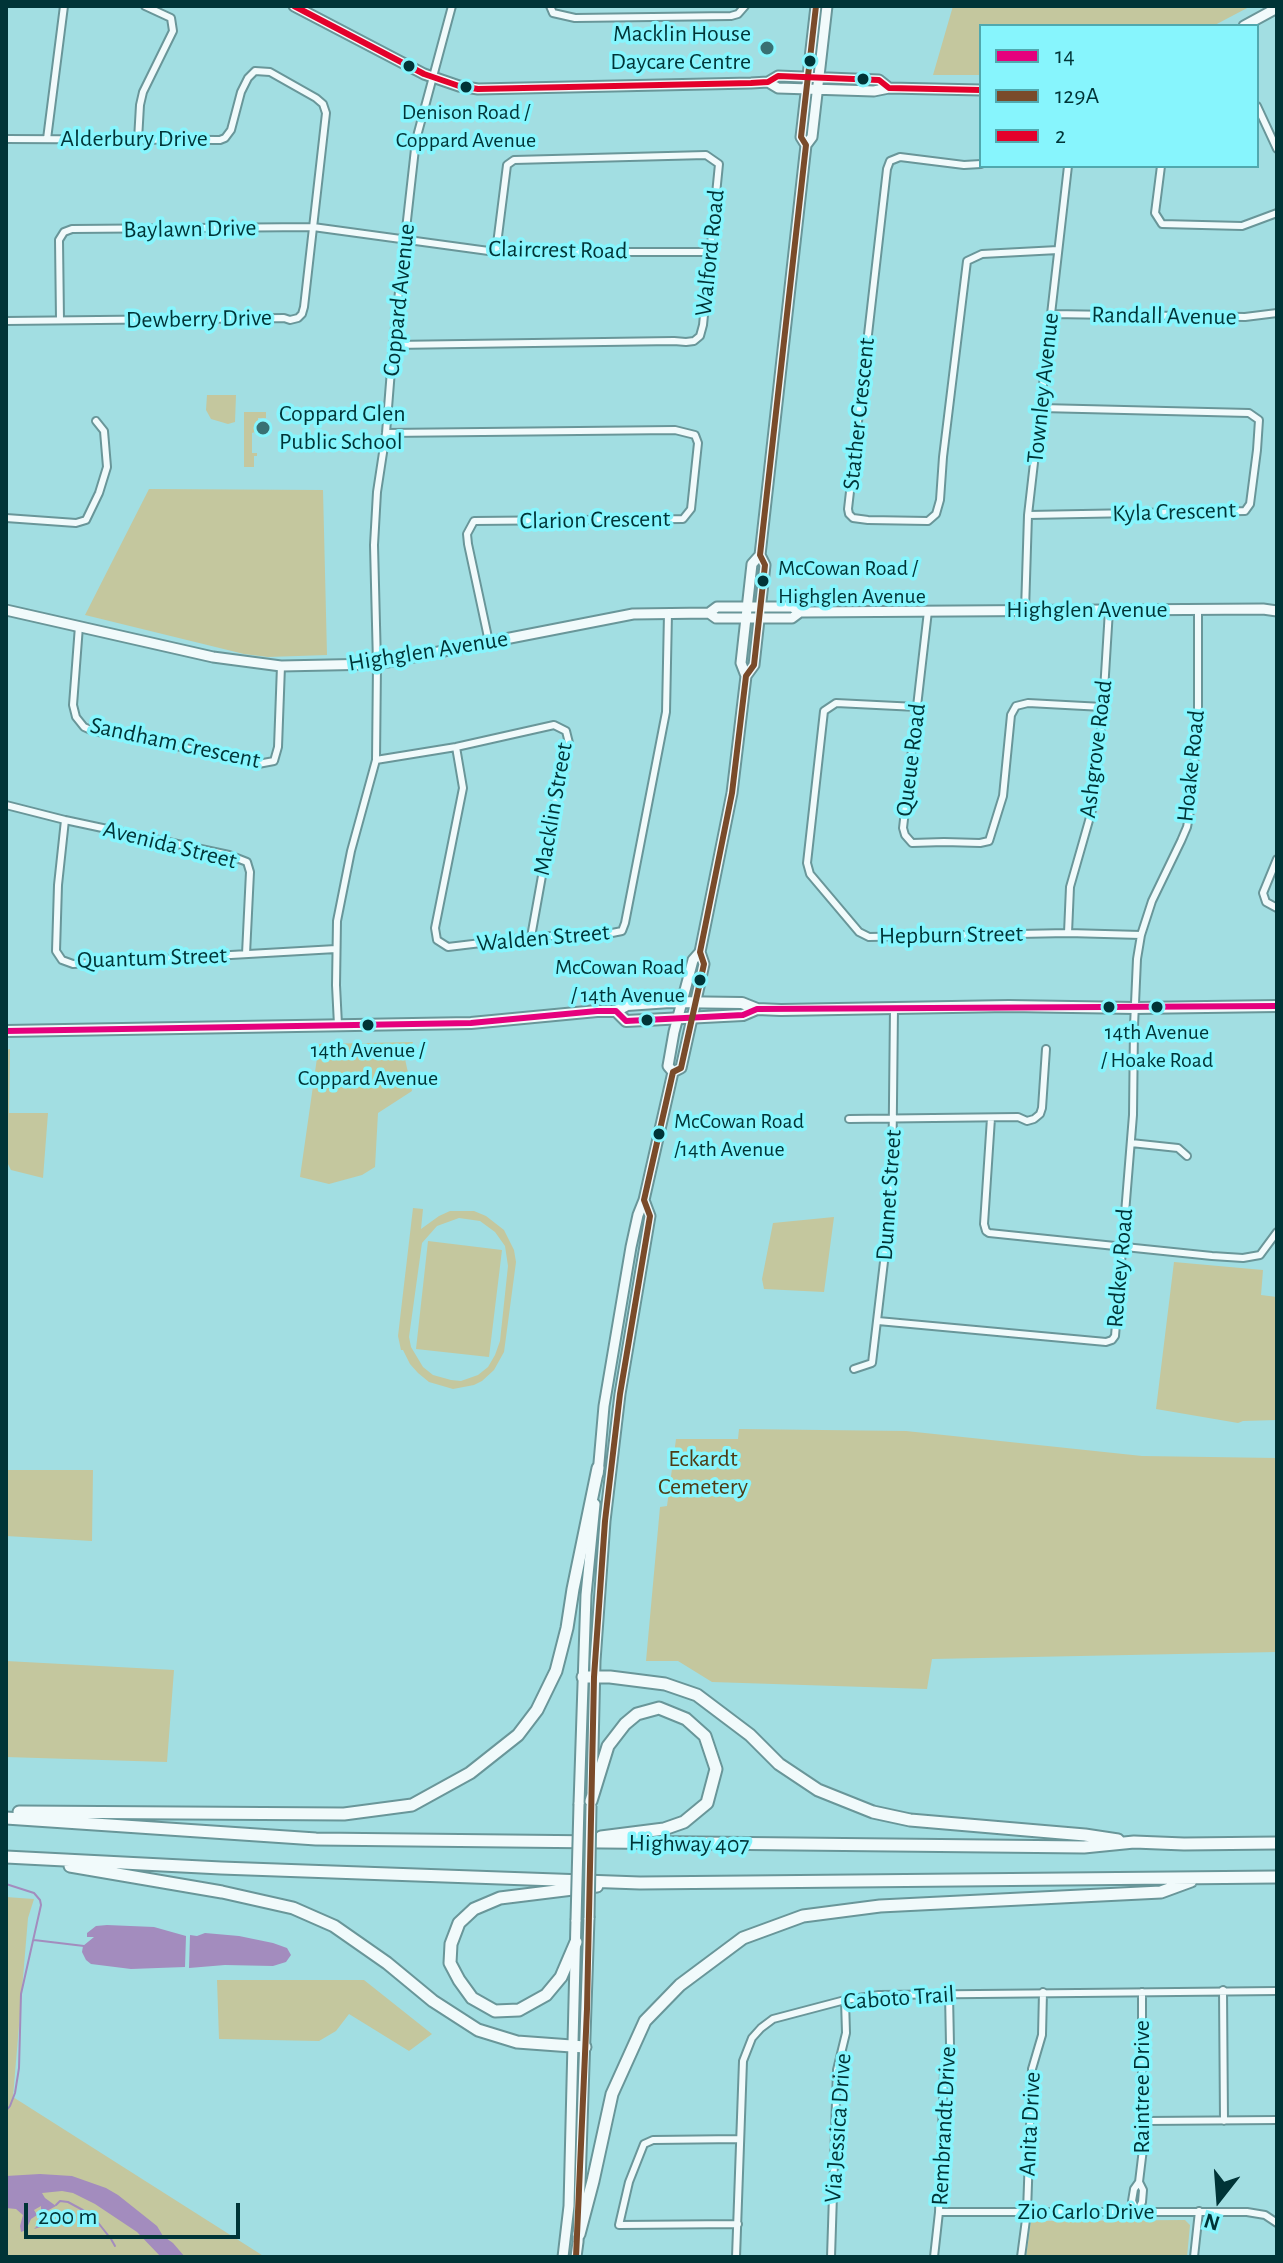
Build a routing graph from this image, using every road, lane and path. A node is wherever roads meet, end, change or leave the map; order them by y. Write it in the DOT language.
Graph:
graph roads {
  1 [pos="64,6"];
  2 [pos="145,6"];
  3 [pos="294,6"];
  4 [pos="452,6"];
  5 [pos="550,6"];
  6 [pos="745,6"];
  7 [pos="816,6"];
  8 [pos="827,6"];
  9 [pos="1277,8"];
  10 [pos="1248,24"];
  11 [pos="819,77"];
  12 [pos="434,78"];
  13 [pos="811,84"];
  14 [pos="889,88"];
  15 [pos="979,90"];
  16 [pos="1259,110"];
  17 [pos="6,139"];
  18 [pos="47,139"];
  19 [pos="138,140"];
  20 [pos="1277,149"];
  21 [pos="979,164"];
  22 [pos="1068,168"];
  23 [pos="1161,168"];
  24 [pos="1277,213"];
  25 [pos="313,227"];
  26 [pos="405,239"];
  27 [pos="1058,250"];
  28 [pos="496,252"];
  29 [pos="711,252"];
  30 [pos="1277,313"];
  31 [pos="1051,314"];
  32 [pos="60,320"];
  33 [pos="6,321"];
  34 [pos="393,345"];
  35 [pos="1041,408"];
  36 [pos="96,421"];
  37 [pos="386,433"];
  38 [pos="1028,515"];
  39 [pos="6,518"];
  40 [pos="760,555"];
  41 [pos="6,610"];
  42 [pos="1109,610"];
  43 [pos="1198,610"];
  44 [pos="928,611"];
  45 [pos="1025,611"];
  46 [pos="1277,611"];
  47 [pos="668,612"];
  48 [pos="746,613"];
  49 [pos="760,613"];
  50 [pos="79,626"];
  51 [pos="489,642"];
  52 [pos="377,664"];
  53 [pos="281,666"];
  54 [pos="746,676"];
  55 [pos="917,707"];
  56 [pos="1103,707"];
  57 [pos="456,747"];
  58 [pos="376,760"];
  59 [pos="6,805"];
  60 [pos="65,820"];
  61 [pos="1277,859"];
  62 [pos="1277,908"];
  63 [pos="1068,933"];
  64 [pos="1141,935"];
  65 [pos="531,937"];
  66 [pos="336,949"];
  67 [pos="700,952"];
  68 [pos="246,954"];
  69 [pos="682,1002"];
  70 [pos="695,1002"];
  71 [pos="1277,1006"];
  72 [pos="894,1008"];
  73 [pos="1135,1008"];
  74 [pos="757,1009"];
  75 [pos="616,1011"];
  76 [pos="691,1017"];
  77 [pos="677,1018"];
  78 [pos="338,1025"];
  79 [pos="6,1031"];
  80 [pos="1046,1049"];
  81 [pos="673,1072"];
  82 [pos="894,1118"];
  83 [pos="991,1118"];
  84 [pos="849,1119"];
  85 [pos="1131,1143"];
  86 [pos="1187,1156"];
  87 [pos="644,1200"];
  88 [pos="1277,1232"];
  89 [pos="1122,1246"];
  90 [pos="878,1321"];
  91 [pos="854,1369"];
  92 [pos="598,1468"];
  93 [pos="589,1677"];
  94 [pos="591,1803"];
  95 [pos="6,1812"];
  96 [pos="6,1818"];
  97 [pos="562,1842"];
  98 [pos="1134,1842"];
  99 [pos="1277,1843"];
  100 [pos="12,1857"];
  101 [pos="1277,1877"];
  102 [pos="1200,1878"];
  103 [pos="622,1882"];
  104 [pos="576,1942"];
  105 [pos="1223,1990"];
  106 [pos="1277,1991"];
  107 [pos="1043,1992"];
  108 [pos="1142,1992"];
  109 [pos="949,1994"];
  110 [pos="845,2000"];
  111 [pos="579,2047"];
  112 [pos="1277,2120"];
  113 [pos="1146,2121"];
  114 [pos="1224,2121"];
  115 [pos="740,2139"];
  116 [pos="1199,2211"];
  117 [pos="939,2212"];
  118 [pos="1027,2212"];
  119 [pos="1137,2212"];
  120 [pos="1277,2223"];
  121 [pos="738,2224"];
  122 [pos="579,2234"];
  123 [pos="563,2257"];
  124 [pos="576,2257"];
  125 [pos="736,2257"];
  126 [pos="831,2257"];
  127 [pos="934,2257"];
  128 [pos="1021,2257"];
  129 [pos="1194,2257"];
  1 -- 18 [label="street"];
  2 -- 19 [label="street"];
  3 -- 12 [label="main road"];
  4 -- 12 [label="street, Coppard Avenue"];
  5 -- 6 [label="street"];
  7 -- 13 [label="main road"];
  8 -- 11 [label="main road"];
  9 -- 10 [label="main road"];
  11 -- 13 [label="main road"];
  11 -- 14 [label="main road"];
  12 -- 13 [label="main road"];
  12 -- 26 [label="street, Coppard Avenue"];
  13 -- 14 [label="main road"];
  13 -- 40 [label="main road"];
  14 -- 15 [label="main road"];
  16 -- 20 [label="street"];
  17 -- 18 [label="street, Alderbury Drive"];
  18 -- 19 [label="street, Alderbury Drive"];
  19 -- 25 [label="street, Alderbury Drive"];
  21 -- 27 [label="street, Stather Crescent"];
  22 -- 27 [label="street, Townley Avenue"];
  23 -- 24 [label="street"];
  25 -- 26 [label="street, Baylawn Drive"];
  25 -- 32 [label="street, Dewberry Drive"];
  25 -- 32 [label="street, Baylawn Drive"];
  26 -- 28 [label="street, Claircrest Road"];
  26 -- 34 [label="street, Coppard Avenue"];
  27 -- 31 [label="street, Townley Avenue"];
  28 -- 29 [label="street, Claircrest Road"];
  28 -- 29 [label="street, Walford Road"];
  29 -- 34 [label="street, Walford Road"];
  30 -- 31 [label="street, Randall Avenue"];
  31 -- 35 [label="street, Townley Avenue"];
  32 -- 33 [label="street, Dewberry Drive"];
  34 -- 37 [label="street, Coppard Avenue"];
  35 -- 38 [label="street, Townley Avenue"];
  35 -- 38 [label="street, Kyla Crescent"];
  36 -- 39 [label="street"];
  37 -- 51 [label="street, Clarion Crescent"];
  37 -- 52 [label="street, Coppard Avenue"];
  38 -- 45 [label="street, Townley Avenue"];
  40 -- 48 [label="main road"];
  40 -- 49 [label="main road"];
  41 -- 50 [label="main road, Highglen Avenue"];
  42 -- 43 [label="main road, Highglen Avenue"];
  42 -- 45 [label="main road, Highglen Avenue"];
  42 -- 56 [label="street, Ashgrove Road"];
  43 -- 46 [label="main road, Highglen Avenue"];
  43 -- 64 [label="street, Hoake Road"];
  44 -- 45 [label="main road, Highglen Avenue"];
  44 -- 49 [label="main road, Highglen Avenue"];
  44 -- 55 [label="street, Queue Road"];
  47 -- 48 [label="main road, Highglen Avenue"];
  47 -- 51 [label="main road, Highglen Avenue"];
  47 -- 65 [label="street, Walden Street"];
  48 -- 49 [label="main road, Highglen Avenue"];
  48 -- 54 [label="main road"];
  49 -- 54 [label="main road"];
  50 -- 53 [label="main road, Highglen Avenue"];
  50 -- 53 [label="street, Sandham Crescent"];
  51 -- 52 [label="main road, Highglen Avenue"];
  52 -- 53 [label="main road, Highglen Avenue"];
  52 -- 58 [label="street, Coppard Avenue"];
  54 -- 67 [label="main road"];
  55 -- 56 [label="street, Queue Road"];
  55 -- 63 [label="street, Hepburn Street"];
  56 -- 63 [label="street, Ashgrove Road"];
  57 -- 58 [label="street, Macklin Street"];
  57 -- 65 [label="street, Walden Street"];
  57 -- 65 [label="street, Macklin Street"];
  58 -- 66 [label="street, Coppard Avenue"];
  59 -- 60 [label="street, Avenida Street"];
  60 -- 68 [label="street, Avenida Street"];
  60 -- 68 [label="street, Quantum Street"];
  61 -- 62 [label="street"];
  63 -- 64 [label="street, Hepburn Street"];
  64 -- 73 [label="street, Hoake Road"];
  66 -- 68 [label="street, Quantum Street"];
  66 -- 78 [label="street, Coppard Avenue"];
  67 -- 69 [label="main road"];
  67 -- 70 [label="main road"];
  69 -- 70 [label="main road"];
  69 -- 75 [label="main road"];
  69 -- 77 [label="main road"];
  70 -- 74 [label="main road"];
  70 -- 76 [label="main road"];
  71 -- 73 [label="main road"];
  72 -- 73 [label="main road"];
  72 -- 74 [label="main road"];
  72 -- 82 [label="street, Dunnet Street"];
  73 -- 85 [label="street, Redkey Road"];
  74 -- 76 [label="main road"];
  75 -- 77 [label="main road"];
  75 -- 78 [label="main road"];
  76 -- 77 [label="main road"];
  76 -- 81 [label="main road"];
  77 -- 81 [label="main road"];
  78 -- 79 [label="main road"];
  80 -- 83 [label="street"];
  81 -- 87 [label="main road"];
  82 -- 83 [label="street"];
  82 -- 84 [label="street"];
  82 -- 90 [label="street, Dunnet Street"];
  83 -- 89 [label="street"];
  85 -- 86 [label="street"];
  85 -- 89 [label="street, Redkey Road"];
  87 -- 92 [label="main road"];
  87 -- 93 [label="main road"];
  88 -- 89 [label="street"];
  89 -- 90 [label="street, Redkey Road"];
  90 -- 91 [label="street, Dunnet Street"];
  92 -- 93 [label="main road"];
  92 -- 95 [label="highway"];
  93 -- 94 [label="main road"];
  93 -- 98 [label="highway"];
  93 -- 104 [label="main road, bridge"];
  94 -- 97 [label="highway"];
  94 -- 111 [label="main road, bridge"];
  96 -- 97 [label="highway, Highway 407"];
  97 -- 98 [label="highway, Highway 407"];
  98 -- 99 [label="highway, Highway 407"];
  100 -- 103 [label="highway, Highway 407"];
  100 -- 111 [label="highway"];
  101 -- 102 [label="highway, Highway 407"];
  102 -- 103 [label="highway, Highway 407"];
  102 -- 122 [label="highway"];
  103 -- 104 [label="highway"];
  104 -- 111 [label="main road"];
  105 -- 106 [label="street, Caboto Trail"];
  105 -- 108 [label="street, Caboto Trail"];
  105 -- 114 [label="street"];
  107 -- 108 [label="street, Caboto Trail"];
  107 -- 109 [label="street, Caboto Trail"];
  107 -- 118 [label="street, Anita Drive"];
  108 -- 113 [label="street, Raintree Drive"];
  109 -- 110 [label="street, Caboto Trail"];
  109 -- 117 [label="street, Rembrandt Drive"];
  110 -- 115 [label="street, Caboto Trail"];
  110 -- 126 [label="street, Via Jessica Drive"];
  111 -- 122 [label="main road"];
  111 -- 123 [label="main road"];
  112 -- 114 [label="street"];
  113 -- 114 [label="street"];
  113 -- 119 [label="street, Raintree Drive"];
  115 -- 121 [label="street, Caboto Trail"];
  115 -- 121 [label="street"];
  116 -- 119 [label="street, Zio Carlo Drive"];
  116 -- 120 [label="street, Zio Carlo Drive"];
  116 -- 129 [label="street"];
  117 -- 118 [label="street, Zio Carlo Drive"];
  117 -- 127 [label="street, Rembrandt Drive"];
  118 -- 119 [label="street, Zio Carlo Drive"];
  118 -- 128 [label="street, Anita Drive"];
  121 -- 125 [label="street, Caboto Trail"];
  122 -- 124 [label="main road"];
}
